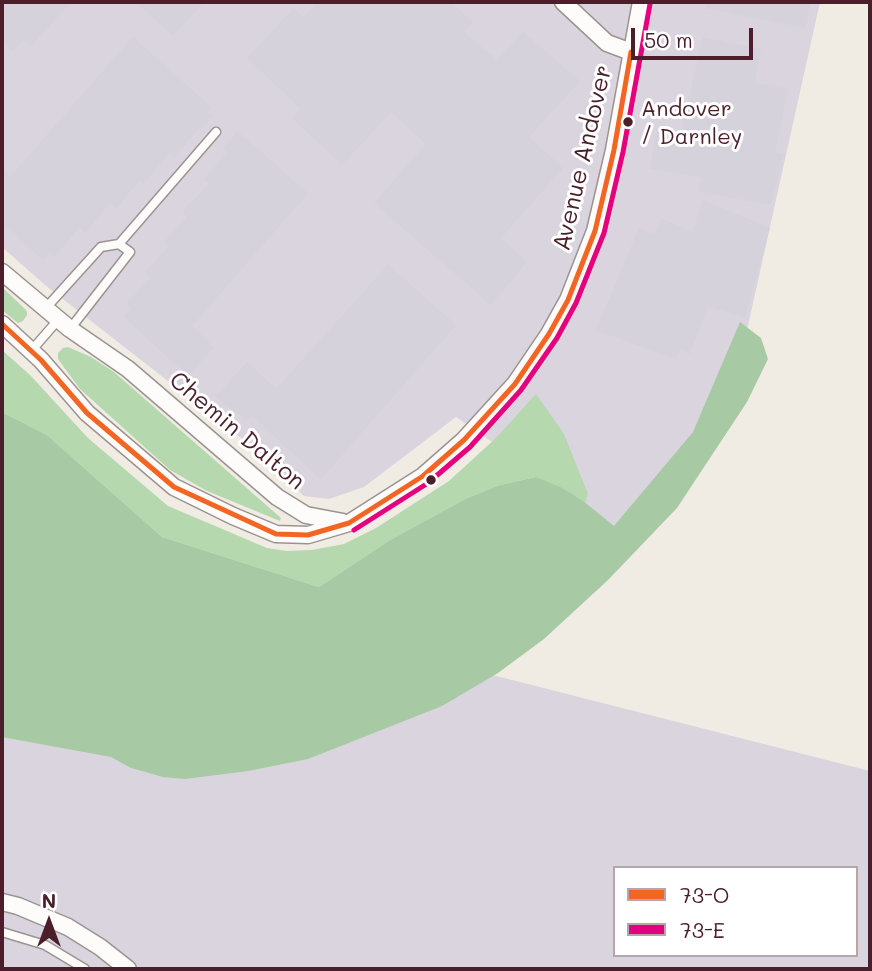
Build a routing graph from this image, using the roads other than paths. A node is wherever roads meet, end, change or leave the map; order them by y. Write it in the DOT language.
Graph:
graph roads {
  1 [pos="563,2"];
  2 [pos="641,2"];
  3 [pos="631,52"];
  4 [pos="216,132"];
  5 [pos="119,244"];
  6 [pos="2,272"];
  7 [pos="45,309"];
  8 [pos="2,324"];
  9 [pos="64,324"];
  10 [pos="31,351"];
  11 [pos="349,523"];
  12 [pos="2,902"];
  13 [pos="2,932"];
  14 [pos="85,969"];
  15 [pos="128,969"];
  1 -- 3 [label="street"];
  2 -- 3 [label="street, Avenue Andover"];
  3 -- 11 [label="street, Avenue Andover"];
  4 -- 5 [label="lane"];
  5 -- 7 [label="lane"];
  5 -- 9 [label="lane"];
  6 -- 7 [label="street, Chemin Dalton"];
  7 -- 9 [label="street, Chemin Dalton"];
  8 -- 10 [label="street"];
  9 -- 10 [label="lane"];
  9 -- 11 [label="street, Chemin Dalton"];
  10 -- 11 [label="street"];
  12 -- 15 [label="street"];
  13 -- 14 [label="lane"];
}
